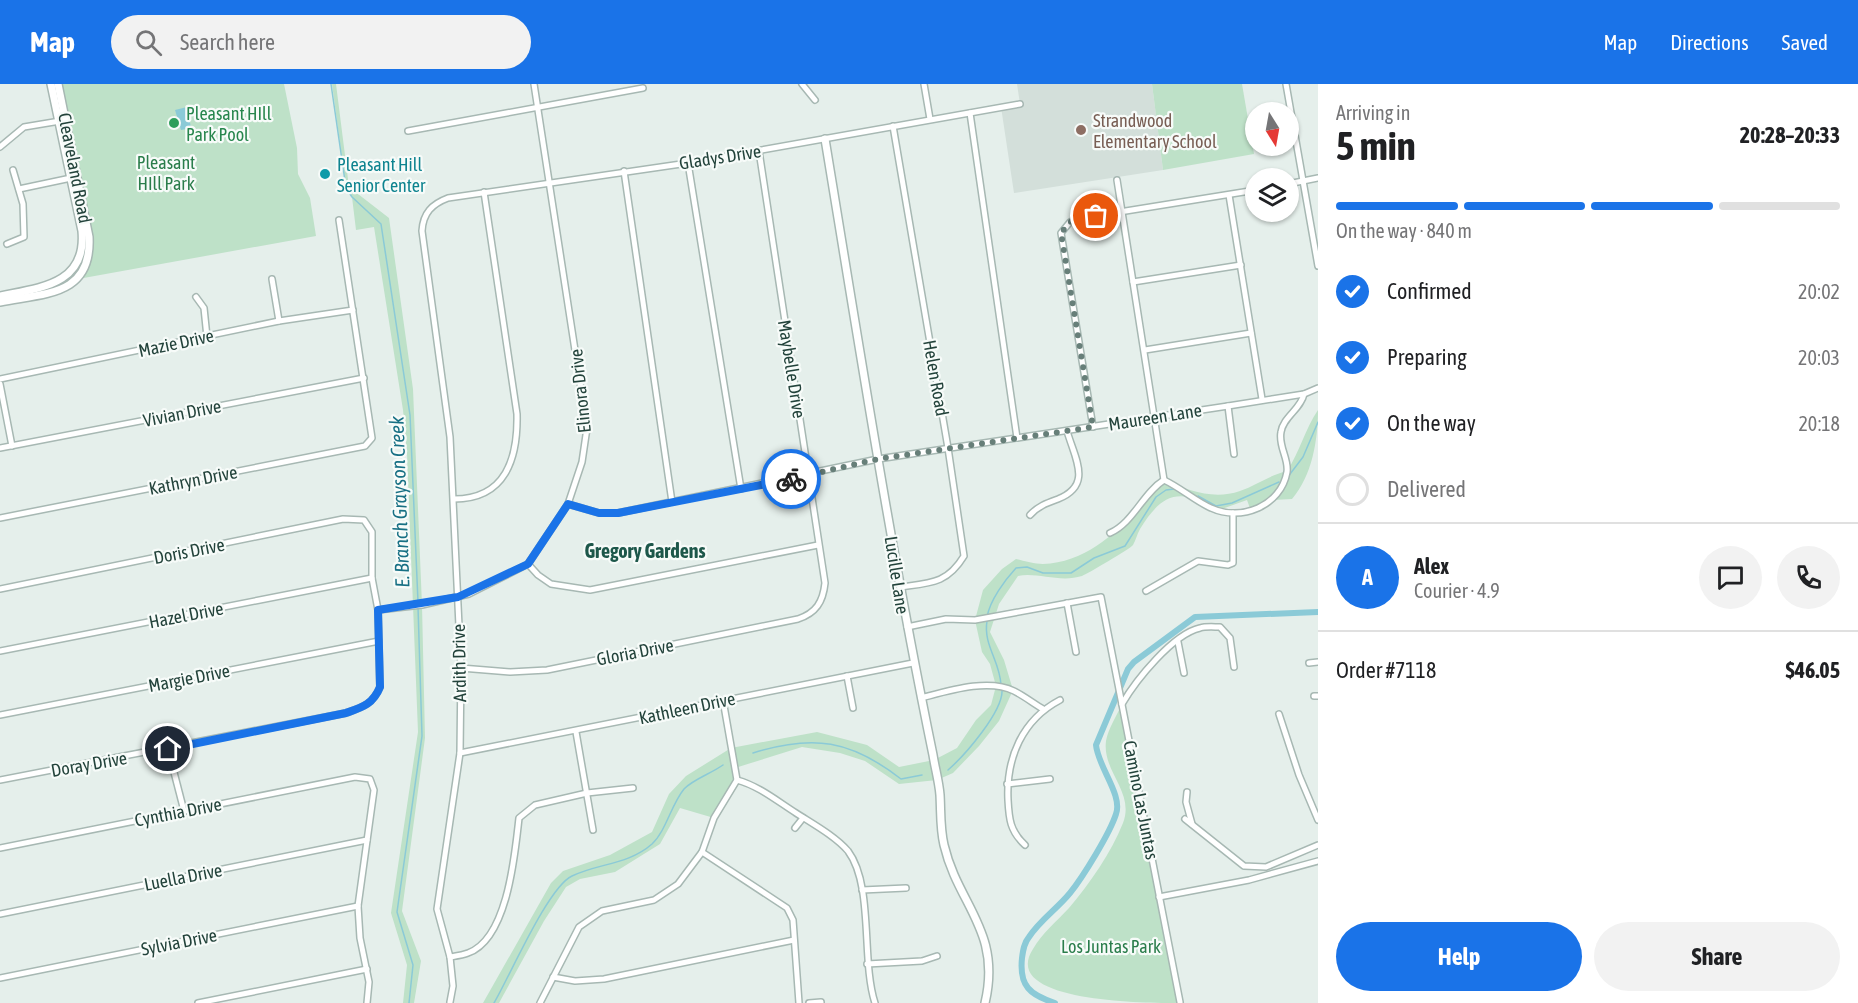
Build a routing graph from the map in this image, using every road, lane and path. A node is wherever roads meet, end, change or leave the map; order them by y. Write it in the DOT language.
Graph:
graph roads {
  1 [pos="51,84"];
  2 [pos="58,84"];
  3 [pos="534,84"];
  4 [pos="802,84"];
  5 [pos="814,84"];
  6 [pos="924,84"];
  7 [pos="1286,84"];
  8 [pos="643,88"];
  9 [pos="808,89"];
  10 [pos="815,100"];
  11 [pos="1020,104"];
  12 [pos="538,107"];
  13 [pos="970,113"];
  14 [pos="930,119"];
  15 [pos="62,120"];
  16 [pos="893,126"];
  17 [pos="408,131"];
  18 [pos="825,139"];
  19 [pos="0,147"];
  20 [pos="759,151"];
  21 [pos="688,163"];
  22 [pos="13,170"];
  23 [pos="624,171"];
  24 [pos="71,178"];
  25 [pos="1318,178"];
  26 [pos="1117,180"];
  27 [pos="1303,181"];
  28 [pos="1299,182"];
  29 [pos="550,183"];
  30 [pos="19,189"];
  31 [pos="484,192"];
  32 [pos="1245,192"];
  33 [pos="1229,195"];
  34 [pos="1121,212"];
  35 [pos="425,216"];
  36 [pos="339,220"];
  37 [pos="7,244"];
  38 [pos="1241,265"];
  39 [pos="1318,266"];
  40 [pos="70,272"];
  41 [pos="78,279"];
  42 [pos="273,279"];
  43 [pos="1133,282"];
  44 [pos="0,296"];
  45 [pos="196,297"];
  46 [pos="0,302"];
  47 [pos="353,310"];
  48 [pos="279,321"];
  49 [pos="1251,333"];
  50 [pos="207,337"];
  51 [pos="1145,350"];
  52 [pos="363,378"];
  53 [pos="0,379"];
  54 [pos="0,384"];
  55 [pos="1318,388"];
  56 [pos="1304,394"];
  57 [pos="1262,399"];
  58 [pos="1228,406"];
  59 [pos="1155,417"];
  60 [pos="1093,427"];
  61 [pos="1067,431"];
  62 [pos="1017,438"];
  63 [pos="12,446"];
  64 [pos="0,448"];
  65 [pos="948,448"];
  66 [pos="1234,453"];
  67 [pos="878,459"];
  68 [pos="808,475"];
  69 [pos="1164,480"];
  70 [pos="741,489"];
  71 [pos="454,499"];
  72 [pos="672,502"];
  73 [pos="568,504"];
  74 [pos="1233,513"];
  75 [pos="1030,515"];
  76 [pos="0,518"];
  77 [pos="1110,533"];
  78 [pos="818,545"];
  79 [pos="528,564"];
  80 [pos="372,578"];
  81 [pos="900,588"];
  82 [pos="0,589"];
  83 [pos="1146,591"];
  84 [pos="458,597"];
  85 [pos="1067,603"];
  86 [pos="378,610"];
  87 [pos="808,616"];
  88 [pos="906,628"];
  89 [pos="379,641"];
  90 [pos="1178,642"];
  91 [pos="0,651"];
  92 [pos="1076,652"];
  93 [pos="1318,662"];
  94 [pos="913,663"];
  95 [pos="1309,663"];
  96 [pos="1234,667"];
  97 [pos="461,668"];
  98 [pos="1184,673"];
  99 [pos="847,676"];
  100 [pos="921,698"];
  101 [pos="723,700"];
  102 [pos="1060,700"];
  103 [pos="1121,701"];
  104 [pos="853,708"];
  105 [pos="1043,709"];
  106 [pos="1279,714"];
  107 [pos="0,715"];
  108 [pos="576,732"];
  109 [pos="168,749"];
  110 [pos="460,753"];
  111 [pos="1050,779"];
  112 [pos="0,780"];
  113 [pos="737,780"];
  114 [pos="1007,784"];
  115 [pos="633,788"];
  116 [pos="1187,792"];
  117 [pos="587,793"];
  118 [pos="183,811"];
  119 [pos="803,818"];
  120 [pos="1185,819"];
  121 [pos="1318,820"];
  122 [pos="1192,825"];
  123 [pos="795,828"];
  124 [pos="593,830"];
  125 [pos="367,840"];
  126 [pos="1025,845"];
  127 [pos="1318,845"];
  128 [pos="0,848"];
  129 [pos="702,852"];
  130 [pos="1318,861"];
  131 [pos="906,888"];
  132 [pos="862,890"];
  133 [pos="1159,897"];
  134 [pos="358,906"];
  135 [pos="0,914"];
  136 [pos="794,940"];
  137 [pos="937,956"];
  138 [pos="450,957"];
  139 [pos="867,964"];
  140 [pos="367,969"];
  141 [pos="553,977"];
  142 [pos="0,978"];
  143 [pos="450,1002"];
  144 [pos="821,1002"];
  145 [pos="1180,1002"];
  146 [pos="198,1003"];
  147 [pos="367,1003"];
  148 [pos="540,1003"];
  149 [pos="799,1003"];
  150 [pos="808,1003"];
  151 [pos="875,1003"];
  152 [pos="985,1003"];
  1 -- 15 [label="street, Cleaveland Road"];
  2 -- 15 [label="street, Cleaveland Road"];
  3 -- 12 [label="street, Elinora Drive"];
  4 -- 9 [label="street"];
  5 -- 9 [label="street"];
  6 -- 14 [label="street"];
  7 -- 27 [label="street"];
  8 -- 12 [label="street"];
  9 -- 10 [label="street"];
  11 -- 13 [label="street, Gladys Drive"];
  12 -- 17 [label="street"];
  12 -- 29 [label="street, Elinora Drive"];
  13 -- 14 [label="street, Gladys Drive"];
  13 -- 62 [label="street"];
  14 -- 16 [label="street, Gladys Drive"];
  15 -- 19 [label="street"];
  15 -- 24 [label="street, Cleaveland Road"];
  15 -- 41 [label="street, Cleaveland Road"];
  16 -- 18 [label="street, Gladys Drive"];
  16 -- 65 [label="street, Helen Road"];
  18 -- 20 [label="street, Gladys Drive"];
  18 -- 67 [label="street, Lucille Lane"];
  20 -- 21 [label="street, Gladys Drive"];
  20 -- 68 [label="street, Maybelle Drive"];
  21 -- 23 [label="street, Gladys Drive"];
  21 -- 70 [label="street"];
  22 -- 30 [label="street"];
  23 -- 29 [label="street, Gladys Drive"];
  23 -- 72 [label="street"];
  24 -- 30 [label="street"];
  24 -- 40 [label="street, Cleaveland Road"];
  25 -- 27 [label="street"];
  26 -- 34 [label="street"];
  27 -- 28 [label="street"];
  27 -- 39 [label="street"];
  29 -- 31 [label="street, Gladys Drive"];
  29 -- 73 [label="street, Elinora Drive"];
  30 -- 37 [label="street"];
  31 -- 35 [label="street, Gladys Drive"];
  31 -- 71 [label="street"];
  32 -- 33 [label="street"];
  33 -- 34 [label="street"];
  33 -- 38 [label="street"];
  34 -- 43 [label="street"];
  34 -- 60 [label="street"];
  35 -- 71 [label="street, Ardith Drive"];
  36 -- 47 [label="street"];
  38 -- 43 [label="street"];
  38 -- 49 [label="street"];
  40 -- 41 [label="street"];
  40 -- 44 [label="street"];
  41 -- 46 [label="street"];
  42 -- 48 [label="street"];
  43 -- 51 [label="street"];
  45 -- 50 [label="street"];
  47 -- 48 [label="street, Mazie Drive"];
  47 -- 52 [label="street"];
  48 -- 50 [label="street, Mazie Drive"];
  49 -- 51 [label="street"];
  49 -- 57 [label="street"];
  50 -- 53 [label="street, Mazie Drive"];
  51 -- 59 [label="street"];
  52 -- 63 [label="street, Vivian Drive"];
  52 -- 76 [label="street, Kathryn Drive"];
  54 -- 63 [label="street"];
  55 -- 56 [label="street, Maureen Lane"];
  56 -- 57 [label="street, Maureen Lane"];
  56 -- 74 [label="street"];
  57 -- 58 [label="street, Maureen Lane"];
  58 -- 59 [label="street, Maureen Lane"];
  58 -- 66 [label="street"];
  59 -- 60 [label="street, Maureen Lane"];
  59 -- 69 [label="street"];
  60 -- 61 [label="street, Maureen Lane"];
  61 -- 62 [label="street, Maureen Lane"];
  61 -- 75 [label="street"];
  62 -- 65 [label="street, Maureen Lane"];
  63 -- 64 [label="street, Vivian Drive"];
  65 -- 67 [label="street, Maureen Lane"];
  65 -- 81 [label="street, Helen Road"];
  67 -- 68 [label="street, Maureen Lane"];
  67 -- 81 [label="street, Lucille Lane"];
  68 -- 70 [label="street, Maureen Lane"];
  68 -- 78 [label="street, Maybelle Drive"];
  69 -- 74 [label="street"];
  69 -- 77 [label="street"];
  70 -- 72 [label="street, Maureen Lane"];
  71 -- 84 [label="street, Ardith Drive"];
  72 -- 73 [label="street, Maureen Lane"];
  73 -- 79 [label="street, Elinora Drive"];
  74 -- 83 [label="street"];
  78 -- 79 [label="street"];
  78 -- 87 [label="street, Maybelle Drive"];
  79 -- 84 [label="street"];
  80 -- 82 [label="street, Doris Drive"];
  80 -- 86 [label="street"];
  80 -- 91 [label="street, Hazel Drive"];
  81 -- 88 [label="street, Lucille Lane"];
  84 -- 86 [label="street"];
  84 -- 97 [label="street, Ardith Drive"];
  85 -- 88 [label="street"];
  85 -- 92 [label="street"];
  85 -- 103 [label="street, Camino Las Juntas"];
  86 -- 89 [label="street"];
  87 -- 97 [label="street, Gloria Drive"];
  88 -- 94 [label="street, Lucille Lane"];
  89 -- 107 [label="street, Margie Drive"];
  89 -- 109 [label="street, Doray Drive"];
  90 -- 96 [label="street"];
  90 -- 98 [label="street"];
  90 -- 103 [label="street"];
  93 -- 95 [label="street"];
  94 -- 99 [label="street, Kathleen Drive"];
  94 -- 100 [label="street, Lucille Lane"];
  97 -- 110 [label="street, Ardith Drive"];
  99 -- 101 [label="street, Kathleen Drive"];
  99 -- 104 [label="street"];
  100 -- 105 [label="street"];
  100 -- 152 [label="street, Lucille Lane"];
  101 -- 108 [label="street, Kathleen Drive"];
  101 -- 113 [label="street"];
  102 -- 105 [label="street"];
  103 -- 133 [label="street, Camino Las Juntas"];
  105 -- 114 [label="street"];
  106 -- 121 [label="street"];
  108 -- 110 [label="street, Kathleen Drive"];
  108 -- 117 [label="street"];
  109 -- 112 [label="street, Doray Drive"];
  109 -- 118 [label="street"];
  110 -- 138 [label="street, Ardith Drive"];
  111 -- 114 [label="street"];
  113 -- 119 [label="street"];
  113 -- 129 [label="street"];
  114 -- 126 [label="street"];
  115 -- 117 [label="street"];
  116 -- 122 [label="street"];
  117 -- 124 [label="street"];
  117 -- 138 [label="street"];
  118 -- 125 [label="street, Cynthia Drive"];
  118 -- 128 [label="street, Cynthia Drive"];
  119 -- 123 [label="street"];
  119 -- 132 [label="street"];
  120 -- 122 [label="street"];
  122 -- 127 [label="street"];
  125 -- 134 [label="street"];
  125 -- 135 [label="street, Luella Drive"];
  129 -- 136 [label="street"];
  129 -- 141 [label="street"];
  130 -- 133 [label="street"];
  131 -- 132 [label="street"];
  132 -- 139 [label="street"];
  133 -- 145 [label="street, Camino Las Juntas"];
  134 -- 140 [label="street"];
  134 -- 142 [label="street, Sylvia Drive"];
  136 -- 141 [label="street"];
  136 -- 149 [label="street"];
  137 -- 139 [label="street"];
  138 -- 143 [label="street, Ardith Drive"];
  139 -- 151 [label="street"];
  140 -- 146 [label="street"];
  140 -- 147 [label="street"];
  141 -- 148 [label="street"];
  144 -- 150 [label="street"];
}
